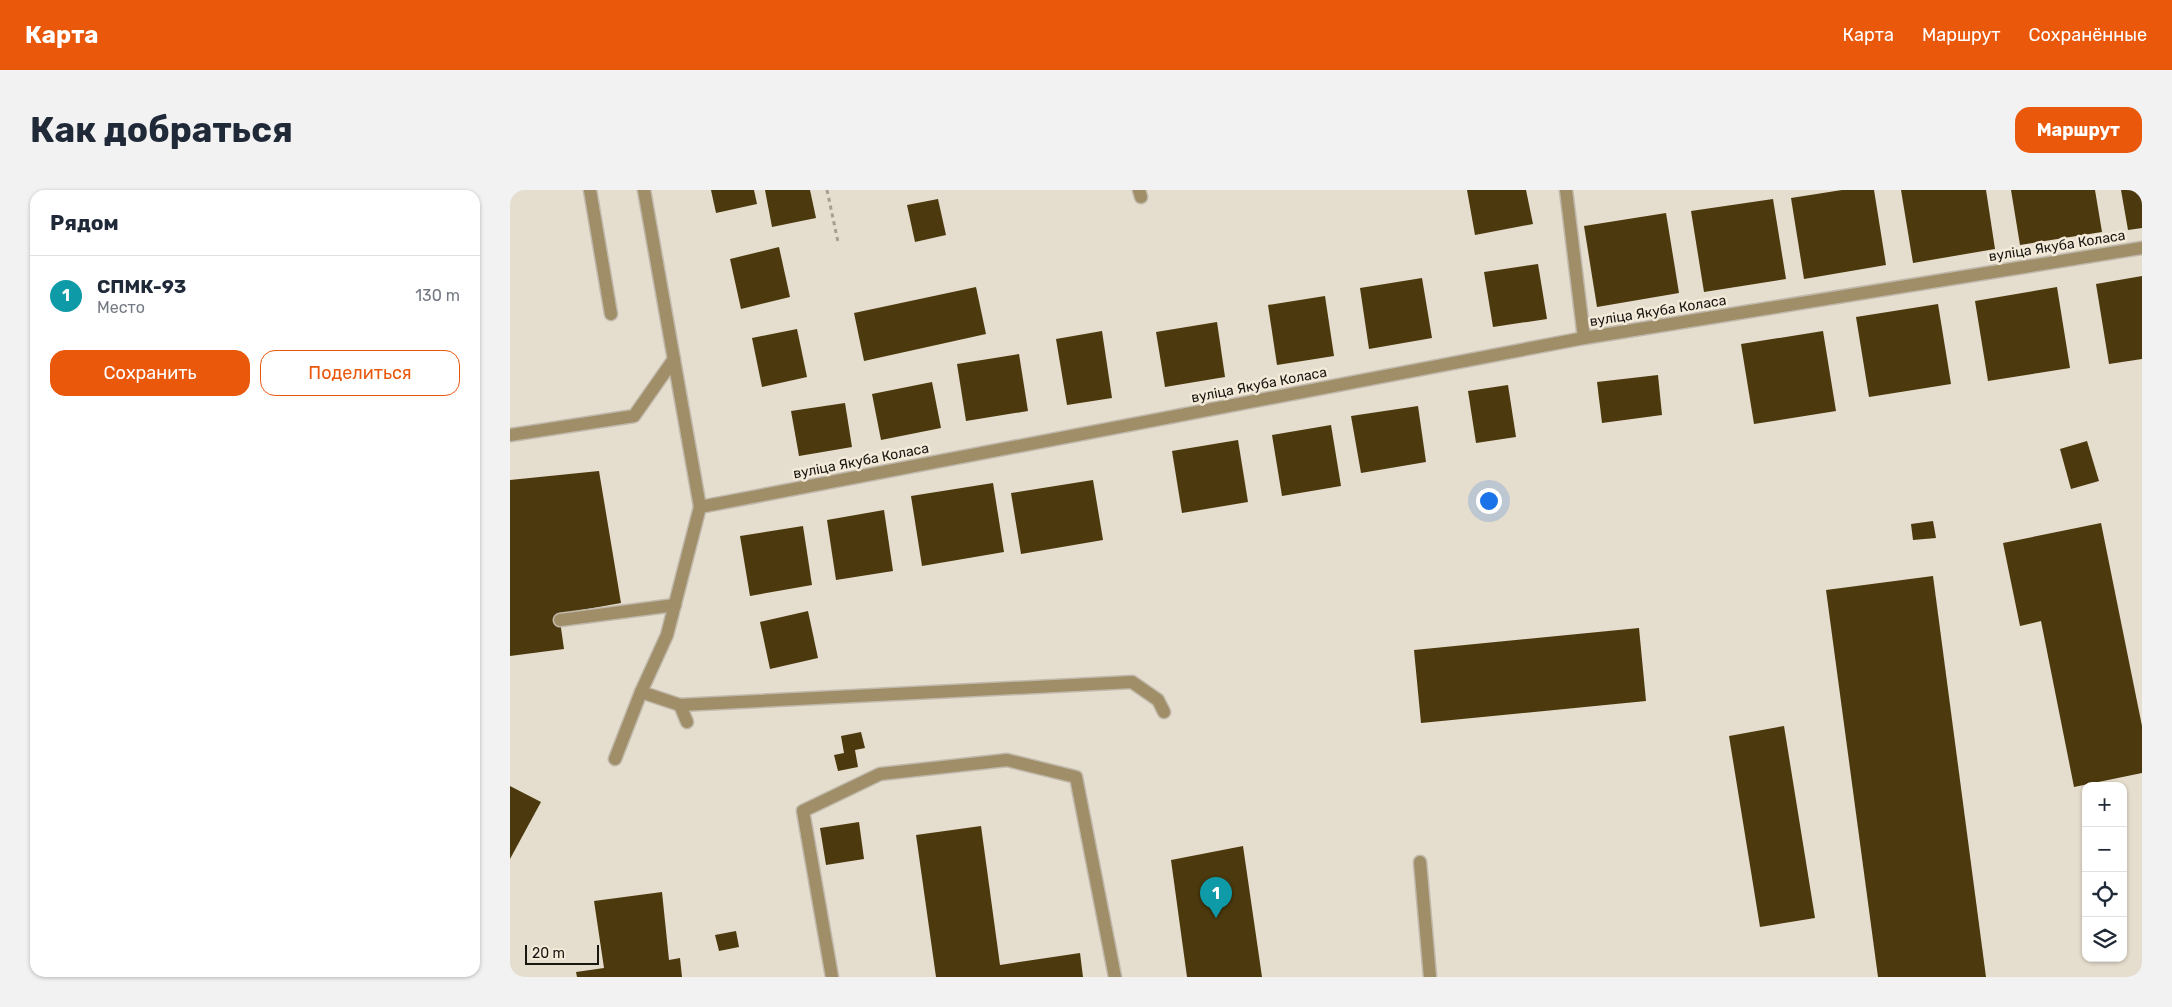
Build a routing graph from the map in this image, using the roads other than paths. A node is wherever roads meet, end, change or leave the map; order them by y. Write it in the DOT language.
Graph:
graph roads {
  1 [pos="590,190"];
  2 [pos="644,190"];
  3 [pos="1566,190"];
  4 [pos="2142,248"];
  5 [pos="611,314"];
  6 [pos="1584,338"];
  7 [pos="674,359"];
  8 [pos="510,435"];
  9 [pos="700,506"];
  10 [pos="675,605"];
  11 [pos="560,620"];
  12 [pos="641,692"];
  13 [pos="680,706"];
  14 [pos="1164,712"];
  15 [pos="687,722"];
  16 [pos="615,759"];
  17 [pos="1420,862"];
  18 [pos="832,977"];
  19 [pos="1115,977"];
  20 [pos="1430,977"];
  1 -- 5 [label="street"];
  2 -- 7 [label="street"];
  3 -- 6 [label="street"];
  4 -- 6 [label="street, вуліца Якуба Коласа"];
  6 -- 9 [label="street, вуліца Якуба Коласа"];
  7 -- 8 [label="street"];
  7 -- 9 [label="street"];
  9 -- 10 [label="street"];
  10 -- 11 [label="street"];
  10 -- 12 [label="street"];
  12 -- 13 [label="street"];
  12 -- 16 [label="street"];
  13 -- 14 [label="street"];
  13 -- 15 [label="street"];
  17 -- 20 [label="street"];
  18 -- 19 [label="street"];
}
